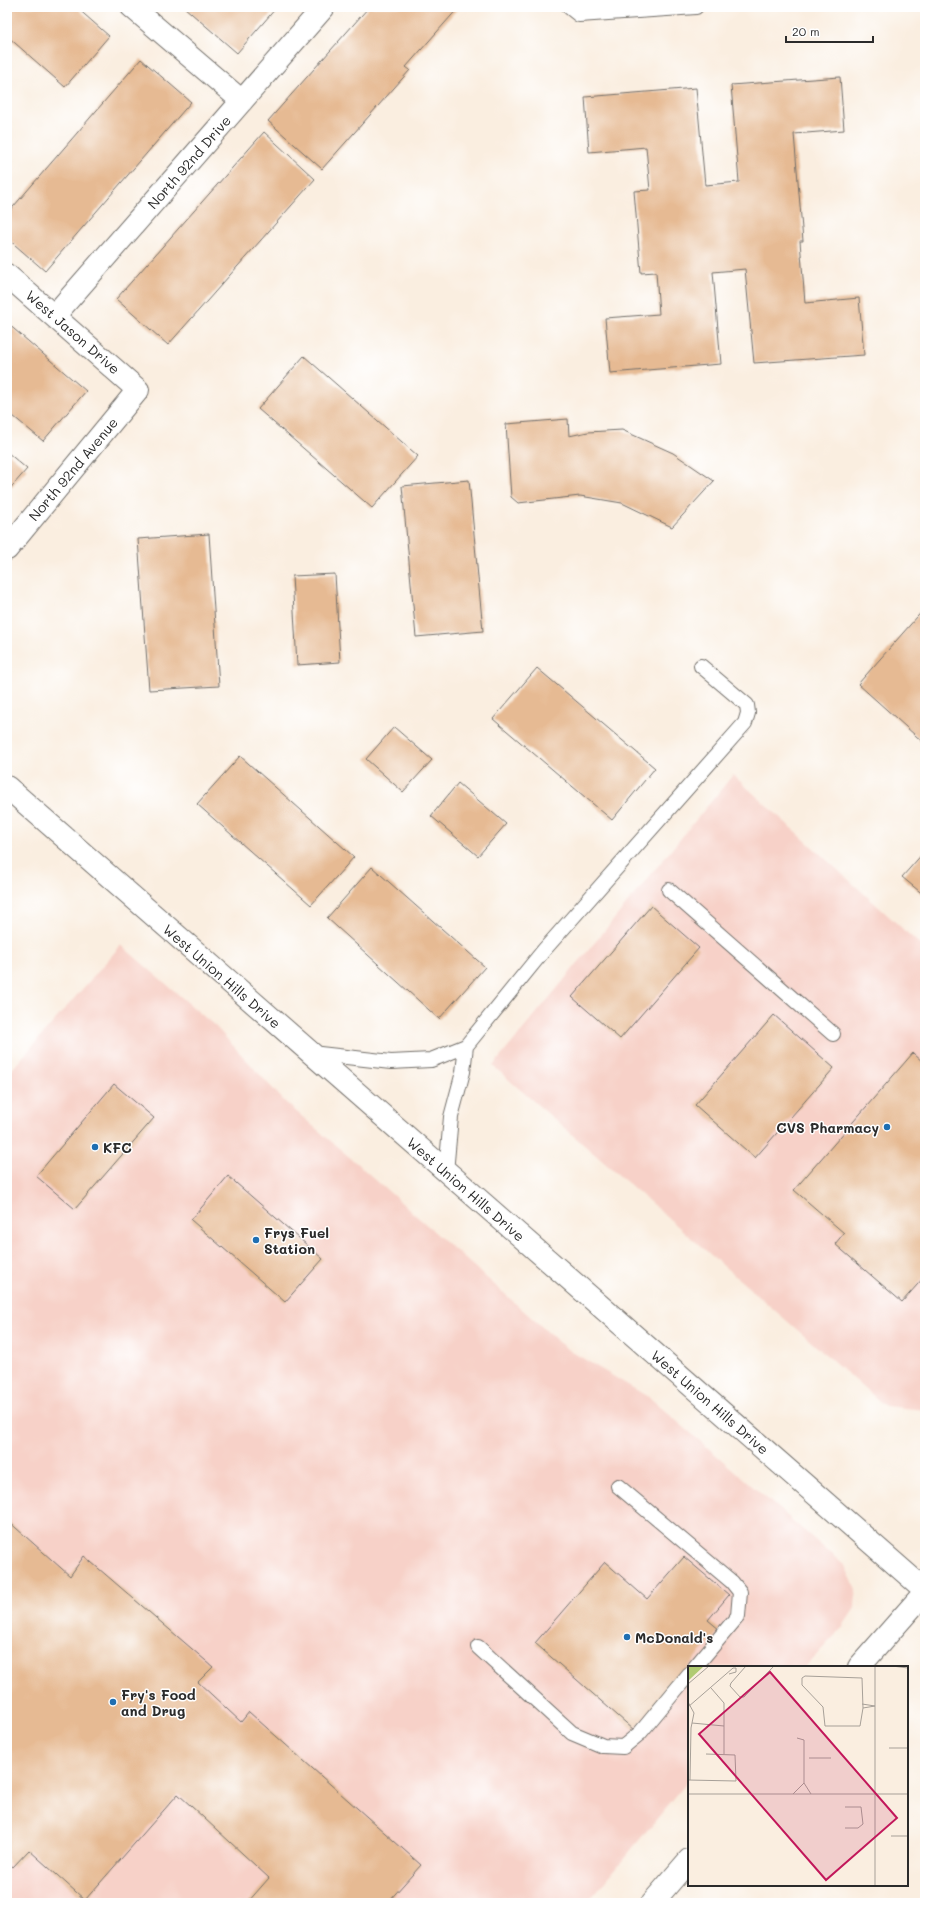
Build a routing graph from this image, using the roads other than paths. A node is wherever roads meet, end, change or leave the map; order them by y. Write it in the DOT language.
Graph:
graph roads {
  1 [pos="132,7"];
  2 [pos="324,7"];
  3 [pos="569,7"];
  4 [pos="696,7"];
  5 [pos="242,101"];
  6 [pos="7,275"];
  7 [pos="54,316"];
  8 [pos="138,390"];
  9 [pos="7,549"];
  10 [pos="701,666"];
  11 [pos="7,787"];
  12 [pos="669,890"];
  13 [pos="833,1034"];
  14 [pos="466,1046"];
  15 [pos="310,1053"];
  16 [pos="446,1172"];
  17 [pos="618,1486"];
  18 [pos="925,1591"];
  19 [pos="478,1647"];
  20 [pos="696,1666"];
  21 [pos="860,1666"];
  22 [pos="688,1675"];
  23 [pos="688,1861"];
  24 [pos="652,1903"];
  1 -- 5 [label="main road"];
  2 -- 5 [label="main road, North 92nd Drive"];
  3 -- 4 [label="lane"];
  5 -- 7 [label="main road, North 92nd Drive"];
  6 -- 7 [label="main road, West Jason Drive"];
  7 -- 8 [label="main road, West Jason Drive"];
  8 -- 9 [label="main road, North 92nd Avenue"];
  10 -- 14 [label="lane"];
  11 -- 15 [label="main road, West Union Hills Drive"];
  12 -- 13 [label="lane"];
  14 -- 15 [label="lane"];
  14 -- 16 [label="lane"];
  15 -- 16 [label="main road, West Union Hills Drive"];
  16 -- 18 [label="main road, West Union Hills Drive"];
  17 -- 20 [label="lane"];
  18 -- 21 [label="main road"];
  19 -- 22 [label="lane"];
  23 -- 24 [label="main road"];
}
